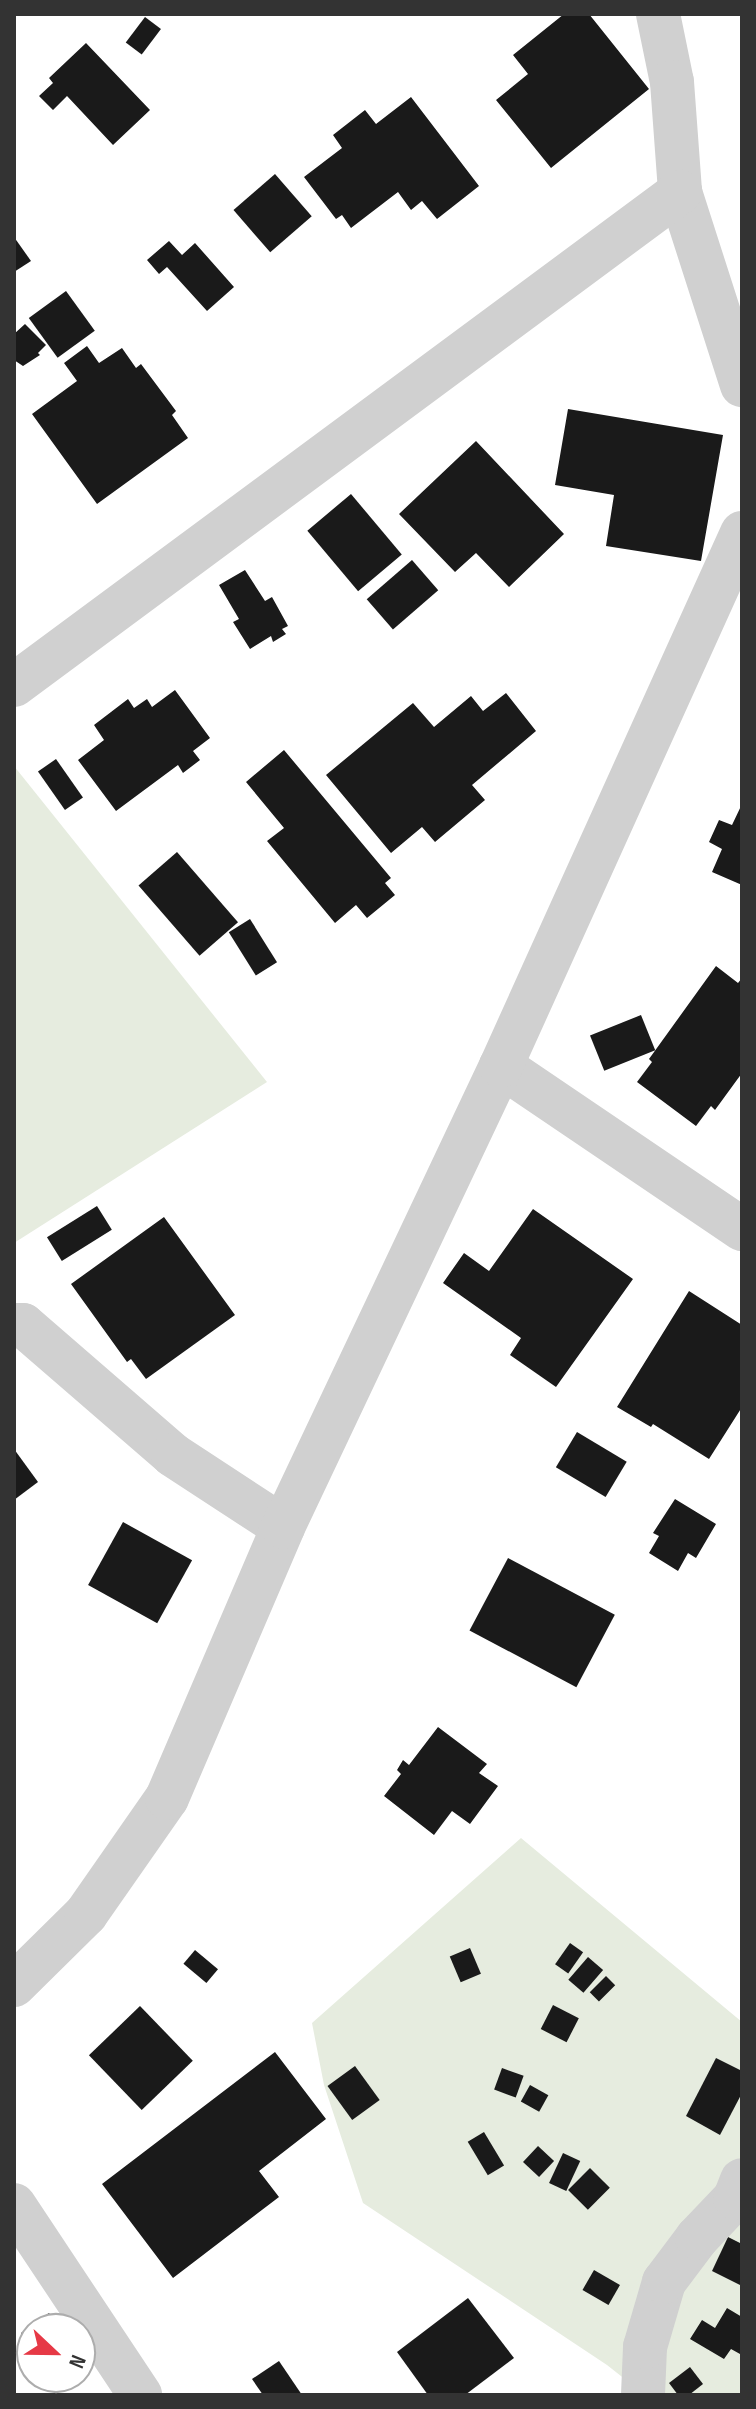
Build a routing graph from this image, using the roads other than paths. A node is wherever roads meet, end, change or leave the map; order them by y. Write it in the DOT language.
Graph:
graph roads {
  1 [pos="658,14"];
  2 [pos="680,192"];
  3 [pos="742,385"];
  4 [pos="742,533"];
  5 [pos="14,685"];
  6 [pos="501,1066"];
  7 [pos="742,1229"];
  8 [pos="14,1325"];
  9 [pos="283,1527"];
  10 [pos="14,1985"];
  11 [pos="742,2180"];
  12 [pos="14,2205"];
  13 [pos="140,2395"];
  14 [pos="643,2395"];
  1 -- 2 [label="street"];
  2 -- 3 [label="street"];
  2 -- 5 [label="street"];
  4 -- 6 [label="street"];
  6 -- 7 [label="street"];
  6 -- 9 [label="street"];
  8 -- 9 [label="street"];
  9 -- 10 [label="street"];
  11 -- 14 [label="street"];
  12 -- 13 [label="street"];
}
